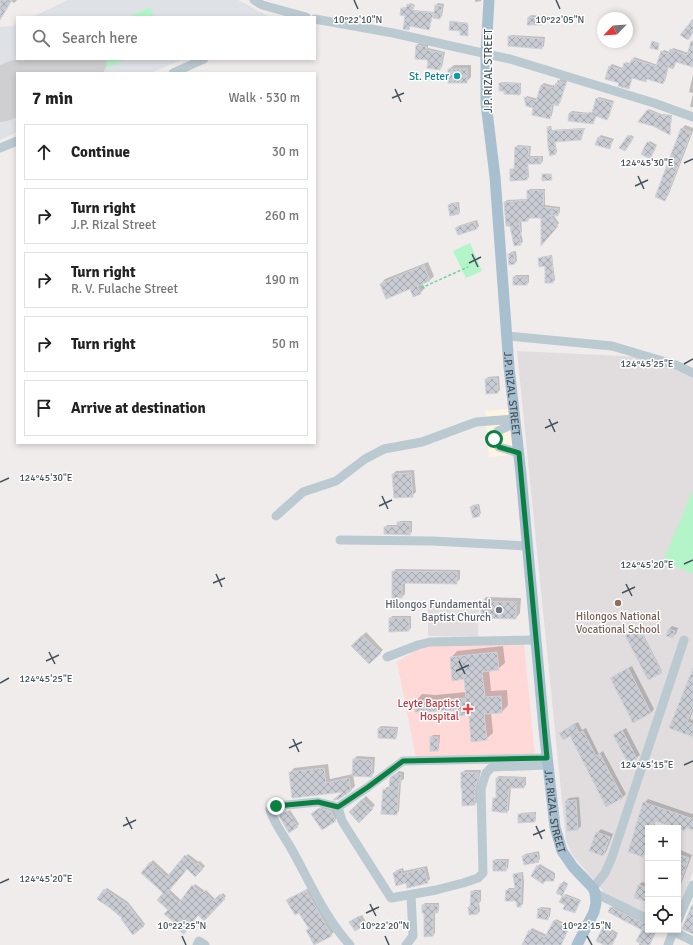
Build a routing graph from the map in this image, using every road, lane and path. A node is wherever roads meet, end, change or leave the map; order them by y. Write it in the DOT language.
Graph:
graph roads {
  1 [pos="254,0"];
  2 [pos="489,0"];
  3 [pos="299,16"];
  4 [pos="316,19"];
  5 [pos="486,54"];
  6 [pos="202,60"];
  7 [pos="175,72"];
  8 [pos="693,116"];
  9 [pos="16,141"];
  10 [pos="0,148"];
  11 [pos="468,267"];
  12 [pos="420,288"];
  13 [pos="506,336"];
  14 [pos="693,373"];
  15 [pos="515,421"];
  16 [pos="519,453"];
  17 [pos="276,516"];
  18 [pos="340,540"];
  19 [pos="527,546"];
  20 [pos="536,640"];
  21 [pos="684,640"];
  22 [pos="387,657"];
  23 [pos="547,762"];
  24 [pos="338,807"];
  25 [pos="693,886"];
  26 [pos="594,891"];
  27 [pos="410,895"];
  28 [pos="681,913"];
  29 [pos="645,917"];
  30 [pos="671,933"];
  31 [pos="678,933"];
  32 [pos="693,941"];
  33 [pos="197,945"];
  34 [pos="205,945"];
  35 [pos="350,945"];
  36 [pos="406,945"];
  37 [pos="577,945"];
  38 [pos="668,945"];
  1 -- 3 [label="street"];
  2 -- 5 [label="main road, J.P. RIZAL STREET"];
  4 -- 5 [label="street"];
  5 -- 8 [label="street"];
  5 -- 13 [label="main road, J.P. RIZAL STREET"];
  6 -- 7 [label="street"];
  9 -- 10 [label="street"];
  11 -- 12 [label="path"];
  13 -- 14 [label="street"];
  13 -- 15 [label="main road, J.P. RIZAL STREET"];
  15 -- 16 [label="main road, J.P. RIZAL STREET"];
  15 -- 16 [label="street"];
  15 -- 17 [label="street"];
  16 -- 19 [label="main road, J.P. RIZAL STREET"];
  18 -- 19 [label="street"];
  19 -- 20 [label="main road, J.P. RIZAL STREET"];
  20 -- 22 [label="street"];
  20 -- 23 [label="main road, J.P. RIZAL STREET"];
  21 -- 26 [label="street"];
  23 -- 24 [label="street"];
  23 -- 26 [label="main road, J.P. RIZAL STREET"];
  23 -- 27 [label="street"];
  24 -- 27 [label="street"];
  24 -- 35 [label="street"];
  25 -- 28 [label="street"];
  26 -- 29 [label="street"];
  26 -- 37 [label="main road"];
  27 -- 36 [label="street"];
  30 -- 38 [label="street"];
  31 -- 32 [label="street"];
  33 -- 34 [label="street"];
}
